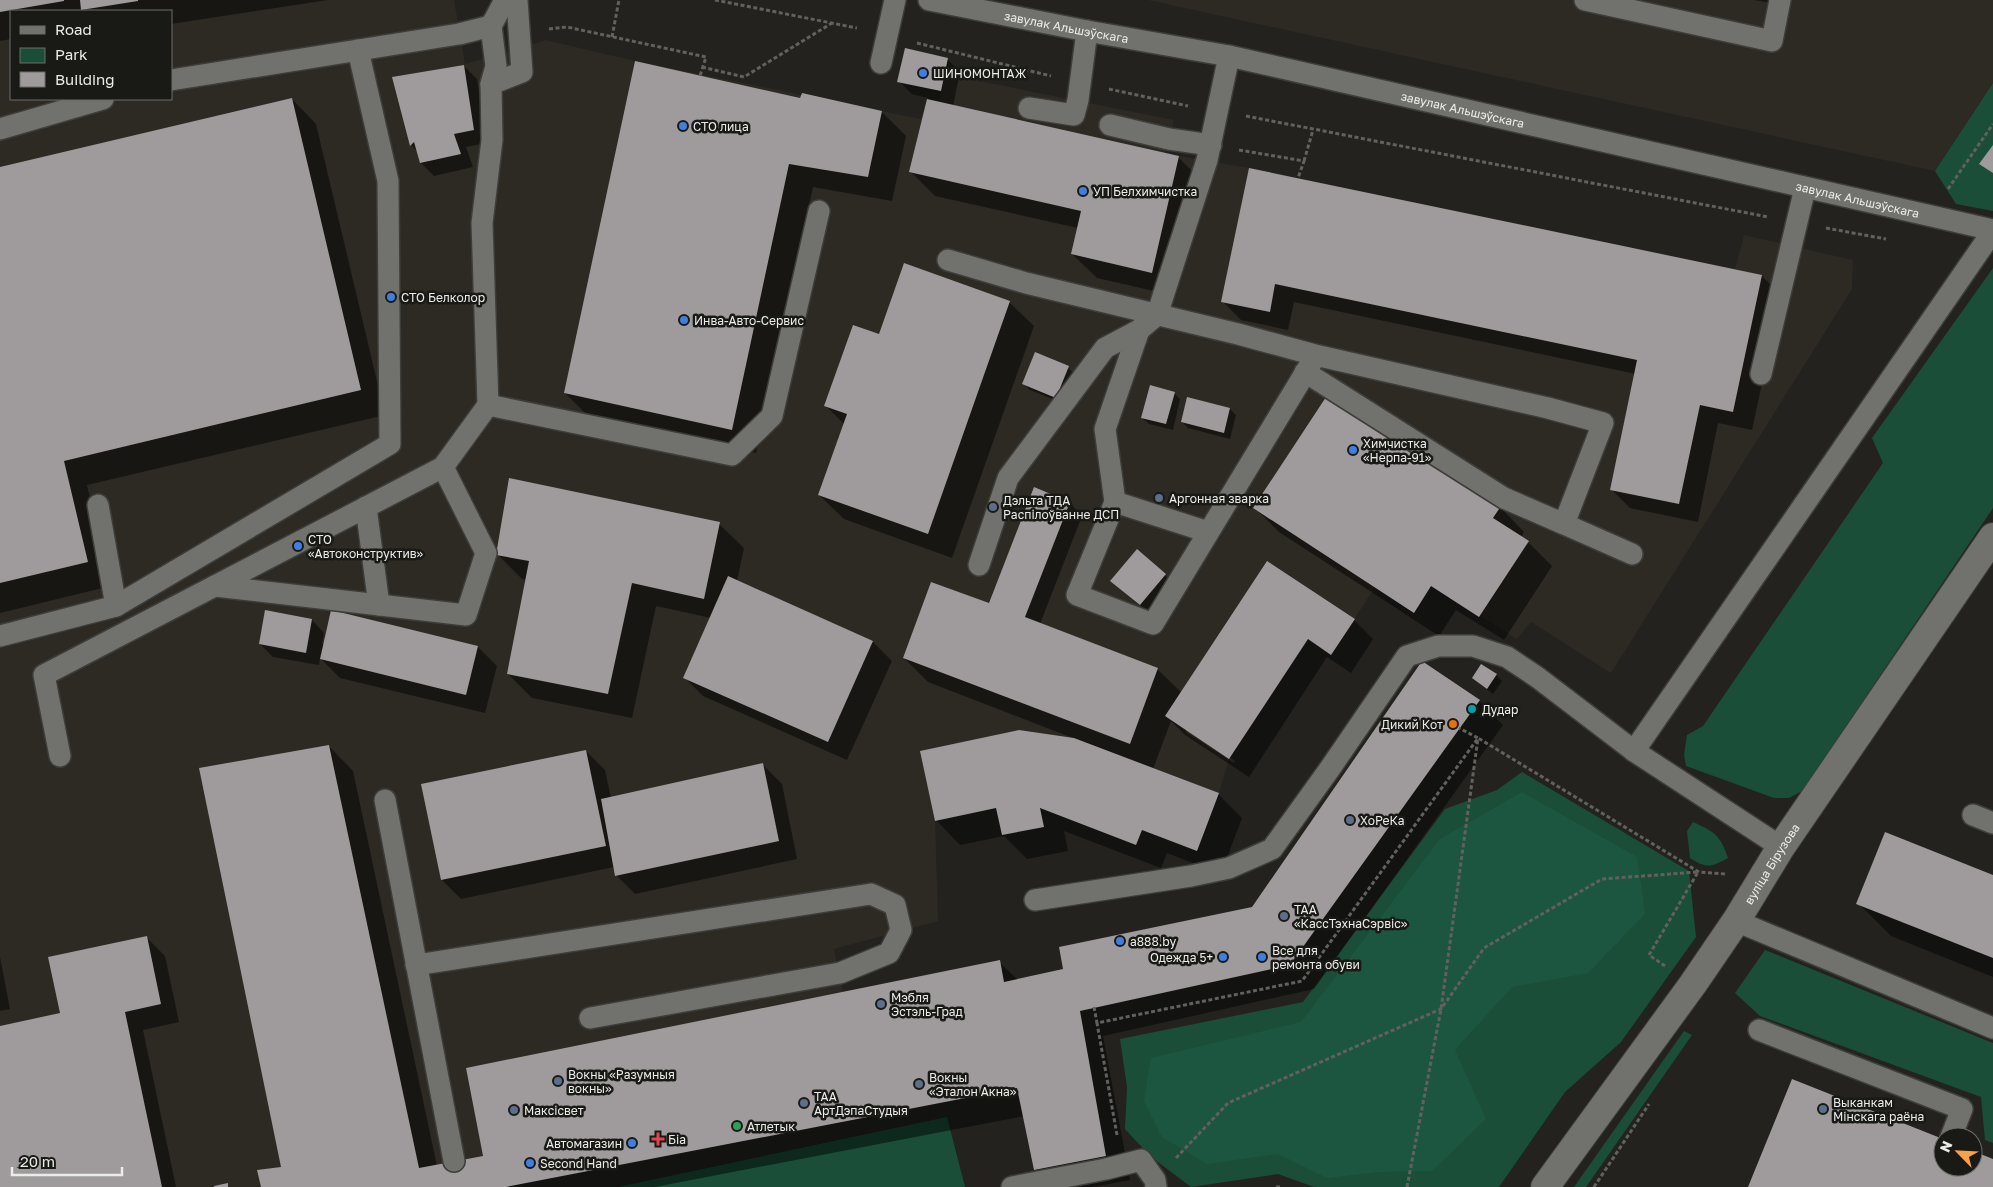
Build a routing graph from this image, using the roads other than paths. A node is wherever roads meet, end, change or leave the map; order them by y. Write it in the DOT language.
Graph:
graph roads {
  1 [pos="505,0"];
  2 [pos="517,0"];
  3 [pos="895,0"];
  4 [pos="929,0"];
  5 [pos="1585,0"];
  6 [pos="1780,0"];
  7 [pos="491,26"];
  8 [pos="1087,31"];
  9 [pos="358,50"];
  10 [pos="1229,56"];
  11 [pos="881,63"];
  12 [pos="172,80"];
  13 [pos="491,84"];
  14 [pos="100,100"];
  15 [pos="1029,108"];
  16 [pos="1110,125"];
  17 [pos="0,129"];
  18 [pos="1211,145"];
  19 [pos="1805,188"];
  20 [pos="819,212"];
  21 [pos="1993,231"];
  22 [pos="948,260"];
  23 [pos="1157,315"];
  24 [pos="1138,330"];
  25 [pos="1310,363"];
  26 [pos="1761,374"];
  27 [pos="488,405"];
  28 [pos="443,467"];
  29 [pos="1115,502"];
  30 [pos="98,505"];
  31 [pos="366,506"];
  32 [pos="1564,524"];
  33 [pos="1208,532"];
  34 [pos="1990,546"];
  35 [pos="1632,554"];
  36 [pos="979,564"];
  37 [pos="215,586"];
  38 [pos="379,605"];
  39 [pos="116,606"];
  40 [pos="0,636"];
  41 [pos="1634,751"];
  42 [pos="60,756"];
  43 [pos="385,800"];
  44 [pos="1973,814"];
  45 [pos="1993,823"];
  46 [pos="1781,847"];
  47 [pos="1035,900"];
  48 [pos="1736,921"];
  49 [pos="416,964"];
  50 [pos="590,1018"];
  51 [pos="1993,1028"];
  52 [pos="1759,1030"];
  53 [pos="1955,1127"];
  54 [pos="454,1161"];
  55 [pos="1156,1184"];
  56 [pos="1012,1187"];
  57 [pos="1545,1187"];
  1 -- 7 [label="lane"];
  2 -- 13 [label="lane"];
  3 -- 11 [label="lane"];
  4 -- 8 [label="lane, завулак Альшэўскага"];
  5 -- 6 [label="lane"];
  7 -- 9 [label="lane"];
  7 -- 13 [label="lane"];
  8 -- 10 [label="lane, завулак Альшэўскага"];
  8 -- 15 [label="lane"];
  9 -- 12 [label="lane"];
  9 -- 39 [label="lane"];
  10 -- 18 [label="lane"];
  10 -- 19 [label="lane, завулак Альшэўскага"];
  13 -- 27 [label="lane"];
  14 -- 17 [label="lane"];
  16 -- 18 [label="lane"];
  18 -- 23 [label="lane"];
  19 -- 21 [label="lane, завулак Альшэўскага"];
  19 -- 26 [label="lane"];
  20 -- 27 [label="lane"];
  21 -- 41 [label="lane"];
  22 -- 23 [label="lane"];
  23 -- 24 [label="lane"];
  23 -- 25 [label="lane"];
  24 -- 29 [label="lane"];
  24 -- 36 [label="lane"];
  25 -- 32 [label="lane"];
  25 -- 32 [label="lane"];
  25 -- 33 [label="lane"];
  27 -- 28 [label="lane"];
  28 -- 31 [label="lane"];
  28 -- 38 [label="lane"];
  29 -- 33 [label="lane"];
  29 -- 33 [label="lane"];
  30 -- 39 [label="lane"];
  31 -- 37 [label="lane"];
  31 -- 38 [label="lane"];
  32 -- 35 [label="lane"];
  34 -- 46 [label="street, вуліца Бірузова"];
  37 -- 38 [label="lane"];
  37 -- 42 [label="lane"];
  39 -- 40 [label="lane"];
  41 -- 46 [label="lane"];
  41 -- 47 [label="lane"];
  43 -- 49 [label="lane"];
  44 -- 45 [label="lane"];
  46 -- 48 [label="street, вуліца Бірузова"];
  48 -- 51 [label="lane"];
  48 -- 57 [label="street, вуліца Бірузова"];
  49 -- 50 [label="lane"];
  49 -- 54 [label="lane"];
  52 -- 53 [label="lane"];
  55 -- 56 [label="lane"];
}
